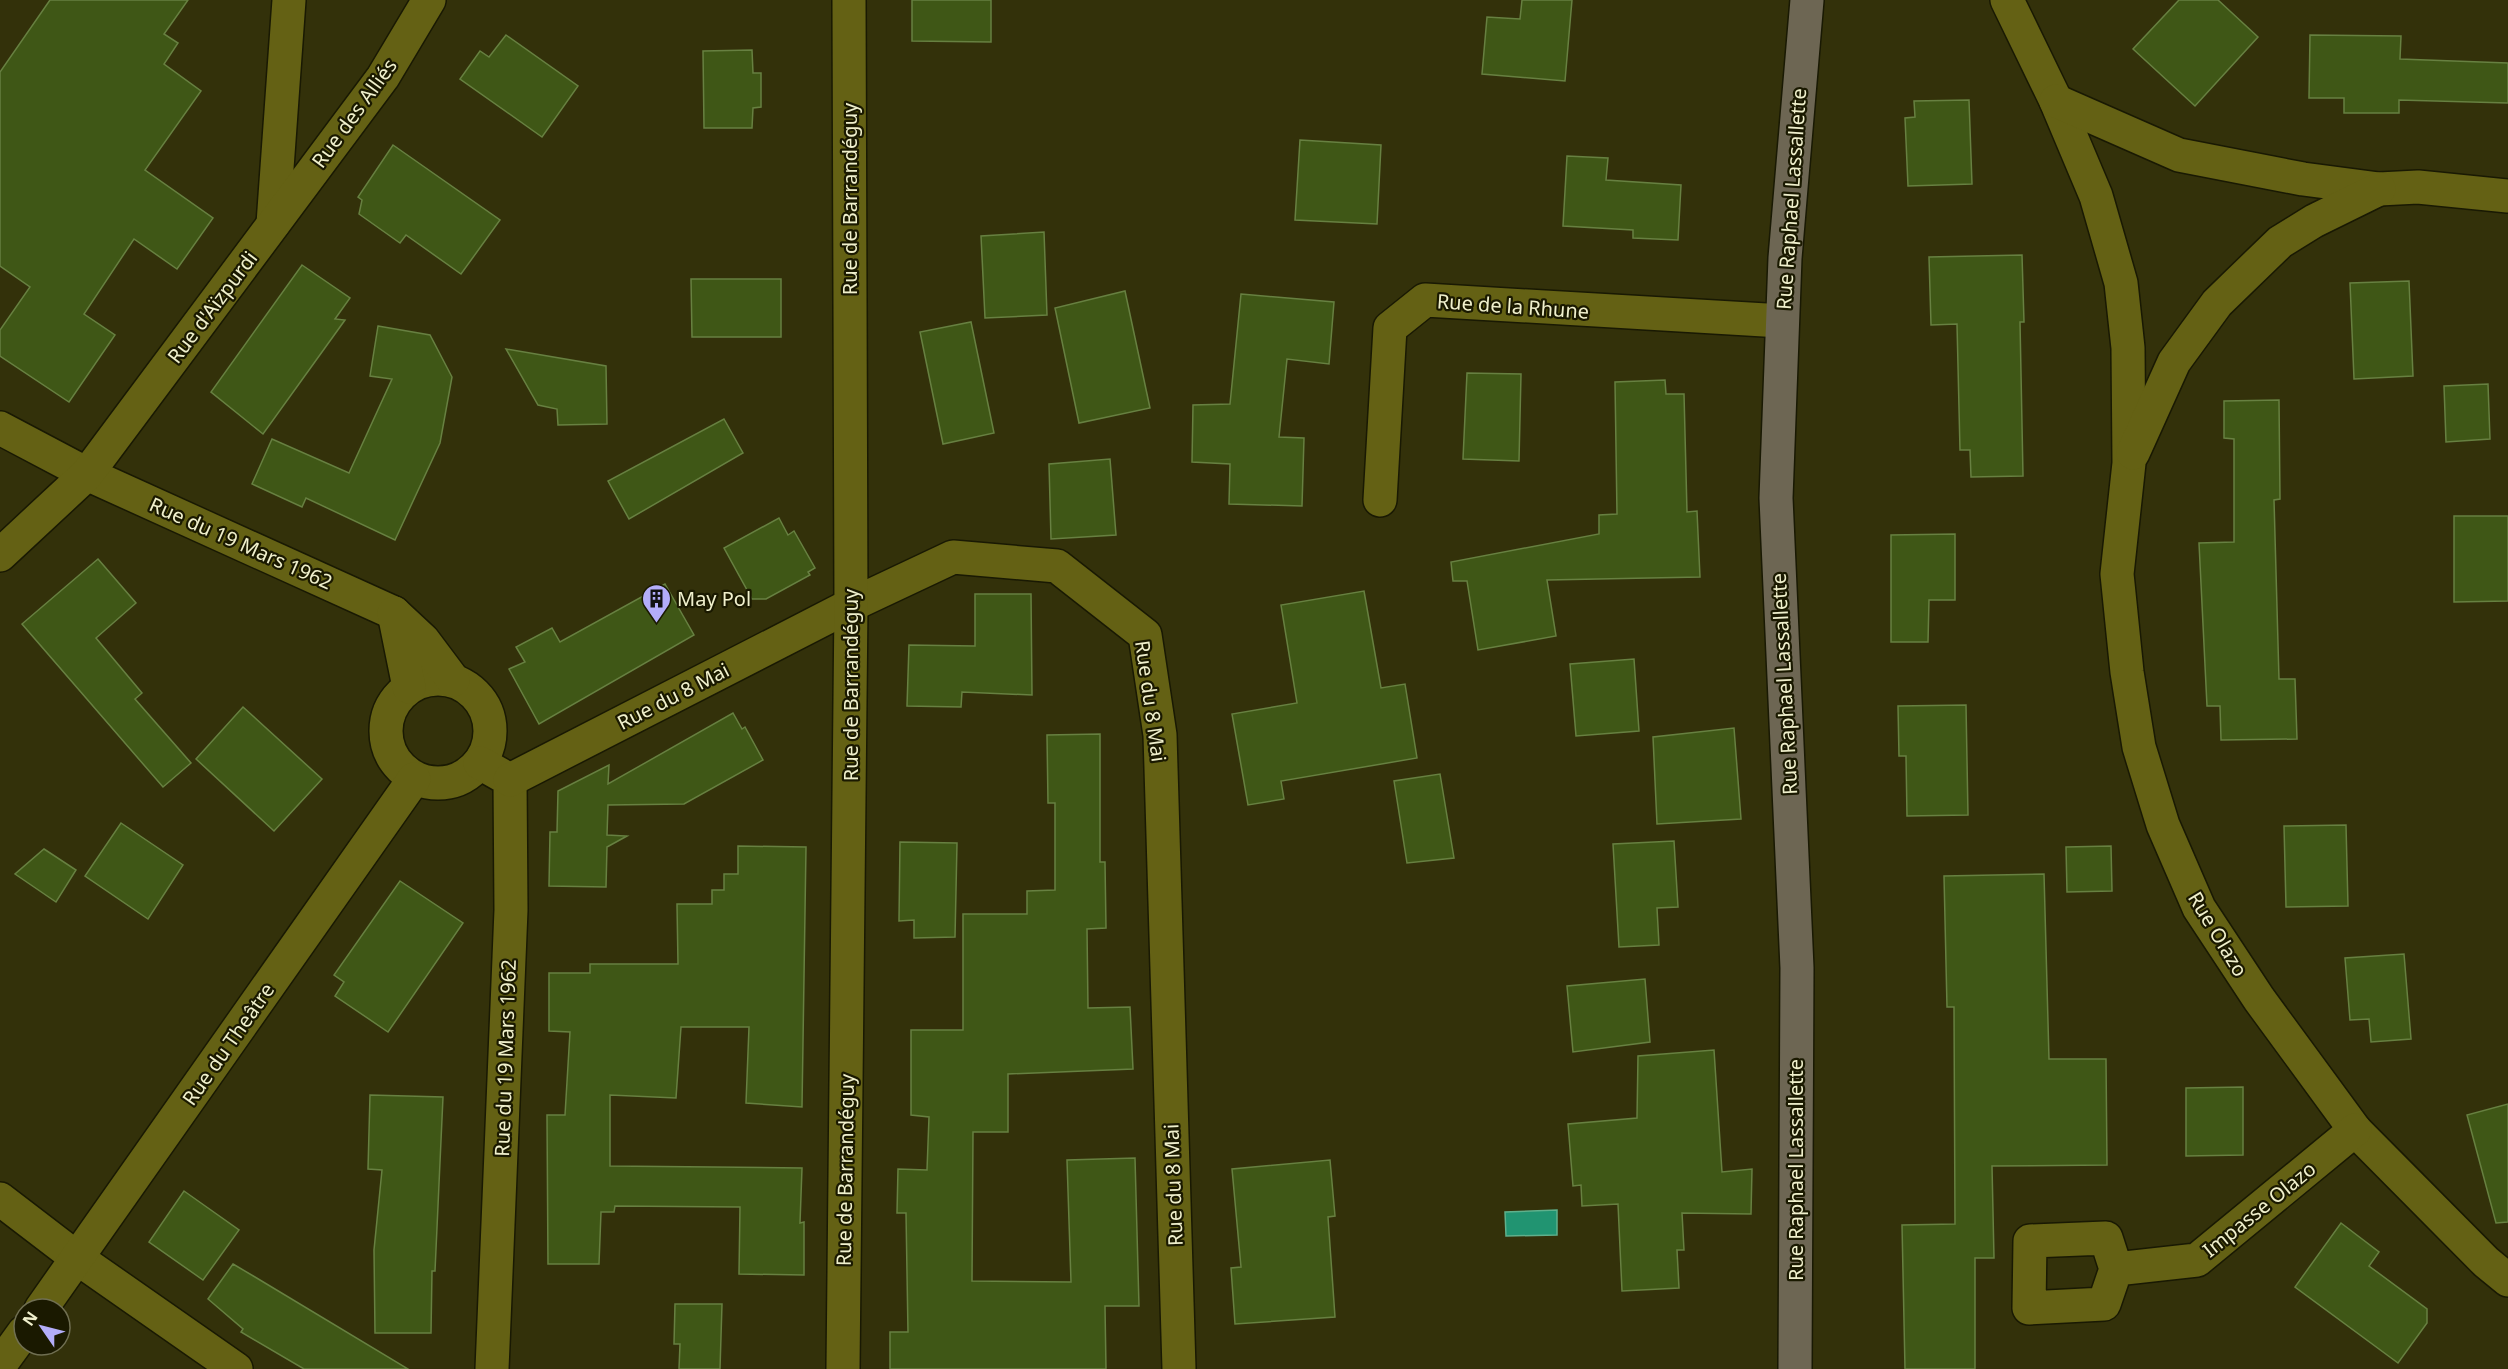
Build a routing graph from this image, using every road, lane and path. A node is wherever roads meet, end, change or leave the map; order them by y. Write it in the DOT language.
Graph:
graph roads {
  1 [pos="289,0"];
  2 [pos="429,0"];
  3 [pos="849,0"];
  4 [pos="1807,0"];
  5 [pos="2007,0"];
  6 [pos="2056,101"];
  7 [pos="2379,189"];
  8 [pos="2508,196"];
  9 [pos="273,224"];
  10 [pos="1782,321"];
  11 [pos="0,428"];
  12 [pos="2128,463"];
  13 [pos="87,474"];
  14 [pos="1380,500"];
  15 [pos="0,555"];
  16 [pos="850,606"];
  17 [pos="394,613"];
  18 [pos="453,680"];
  19 [pos="409,687"];
  20 [pos="480,763"];
  21 [pos="414,779"];
  22 [pos="510,780"];
  23 [pos="2355,1130"];
  24 [pos="0,1199"];
  25 [pos="77,1258"];
  26 [pos="2116,1269"];
  27 [pos="2508,1280"];
  28 [pos="49,1297"];
  29 [pos="12,1348"];
  30 [pos="0,1365"];
  31 [pos="236,1369"];
  32 [pos="492,1369"];
  33 [pos="843,1369"];
  34 [pos="1179,1369"];
  35 [pos="1796,1369"];
  1 -- 9 [label="street"];
  2 -- 9 [label="street, Rue des Alliés"];
  3 -- 16 [label="street, Rue de Barrandéguy"];
  4 -- 10 [label="main road, Rue Raphael Lassallette"];
  5 -- 6 [label="street"];
  6 -- 7 [label="street"];
  6 -- 12 [label="street"];
  7 -- 8 [label="street"];
  7 -- 12 [label="street"];
  9 -- 13 [label="street, Rue d'Aïzpurdi"];
  10 -- 14 [label="street, Rue de la Rhune"];
  10 -- 35 [label="main road, Rue Raphael Lassallette"];
  11 -- 13 [label="street, Rue du 19 Mars 1962"];
  12 -- 23 [label="street, Rue Olazo"];
  13 -- 15 [label="street, Rue d'Aïzpurdi"];
  13 -- 17 [label="street, Rue du 19 Mars 1962"];
  16 -- 22 [label="street, Rue du 8 Mai"];
  16 -- 33 [label="street, Rue de Barrandéguy"];
  16 -- 34 [label="street, Rue du 8 Mai"];
  17 -- 18 [label="street, Rue du 19 Mars 1962"];
  17 -- 19 [label="street"];
  18 -- 19 [label="street"];
  18 -- 20 [label="street"];
  19 -- 21 [label="street"];
  20 -- 21 [label="street"];
  20 -- 22 [label="street"];
  21 -- 25 [label="street, Rue du Theâtre"];
  22 -- 32 [label="street, Rue du 19 Mars 1962"];
  23 -- 26 [label="street, Impasse Olazo"];
  23 -- 27 [label="street, Rue Olazo"];
  24 -- 25 [label="street"];
  25 -- 28 [label="street, Rue du Theâtre"];
  25 -- 31 [label="street"];
  29 -- 30 [label="street"];
}
